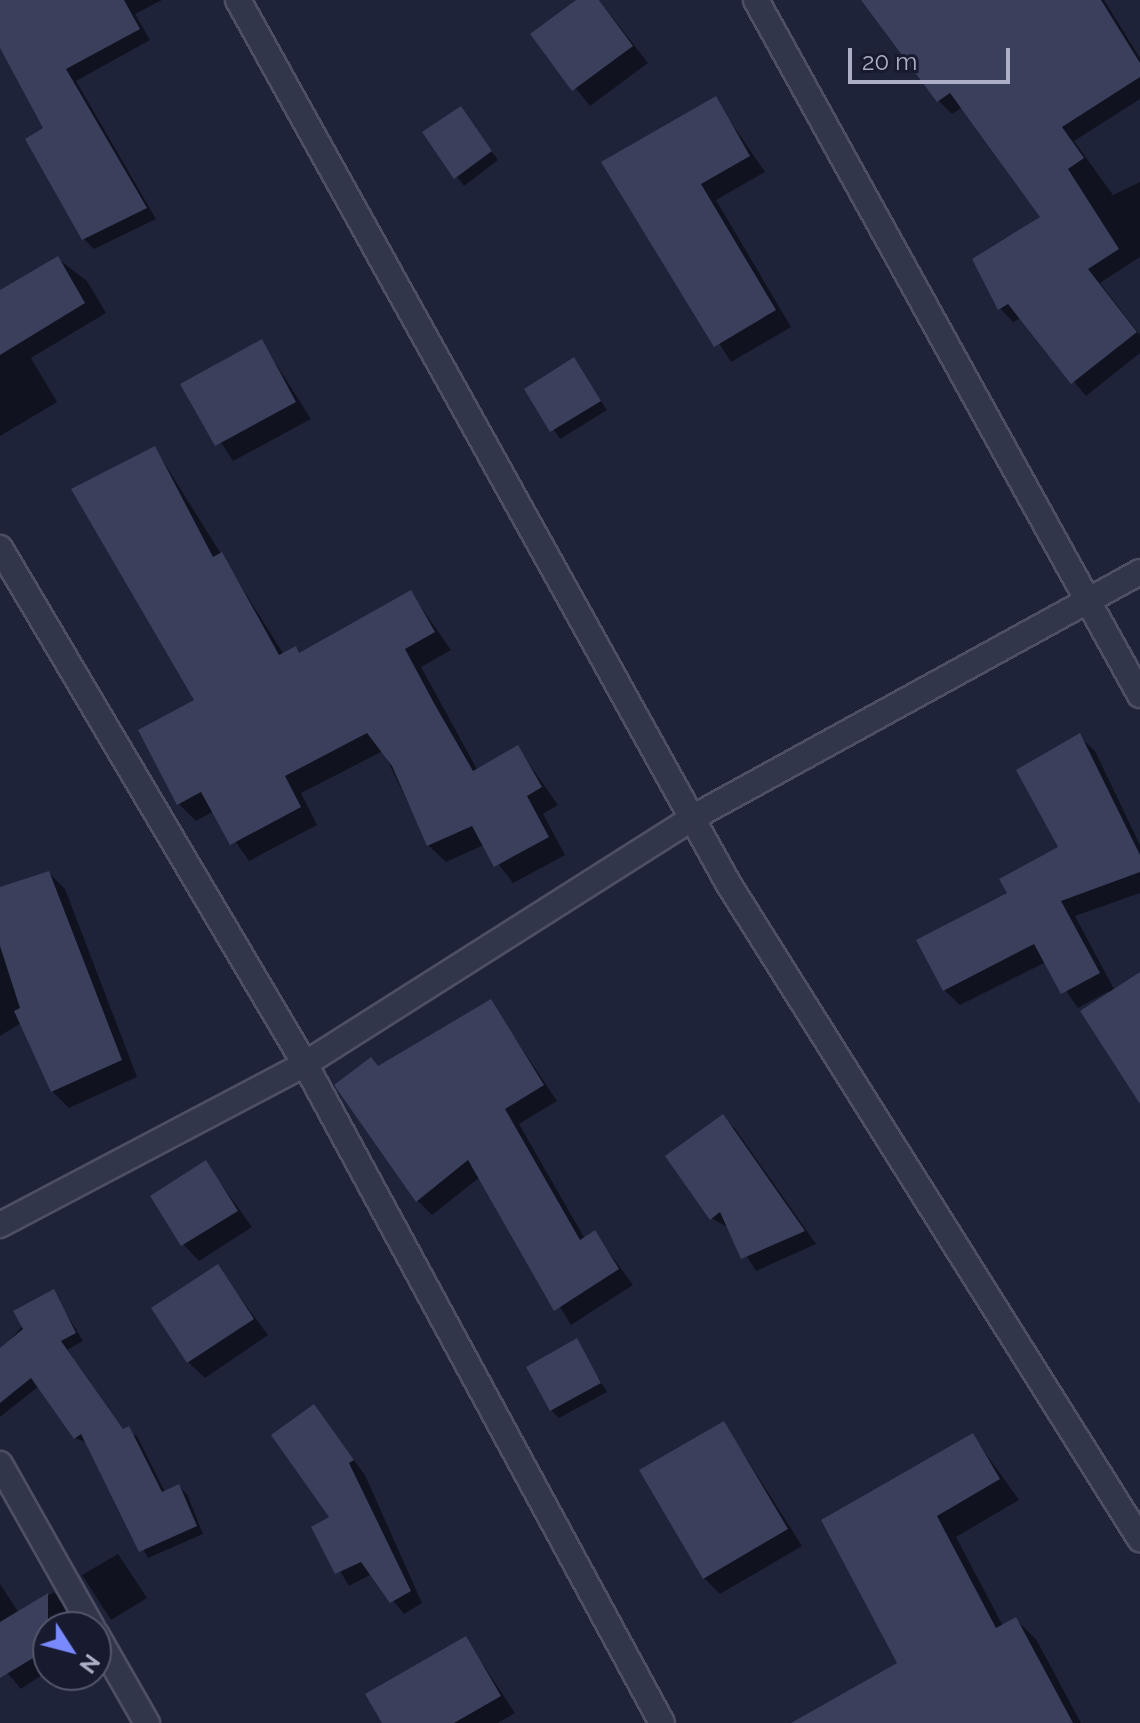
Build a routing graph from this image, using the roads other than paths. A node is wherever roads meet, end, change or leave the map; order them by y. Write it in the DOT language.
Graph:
graph roads {
  1 [pos="238,0"];
  2 [pos="756,0"];
  3 [pos="0,548"];
  4 [pos="1140,572"];
  5 [pos="1088,604"];
  6 [pos="1140,695"];
  7 [pos="692,818"];
  8 [pos="305,1064"];
  9 [pos="0,1225"];
  10 [pos="0,1464"];
  11 [pos="1140,1539"];
  12 [pos="83,1611"];
  13 [pos="112,1662"];
  14 [pos="147,1723"];
  15 [pos="662,1723"];
  1 -- 7 [label="street"];
  2 -- 5 [label="street"];
  3 -- 8 [label="street"];
  4 -- 5 [label="street"];
  5 -- 6 [label="street"];
  5 -- 7 [label="street"];
  7 -- 8 [label="street"];
  7 -- 11 [label="street"];
  8 -- 9 [label="street"];
  8 -- 15 [label="street"];
  10 -- 12 [label="street"];
  13 -- 14 [label="street"];
}
